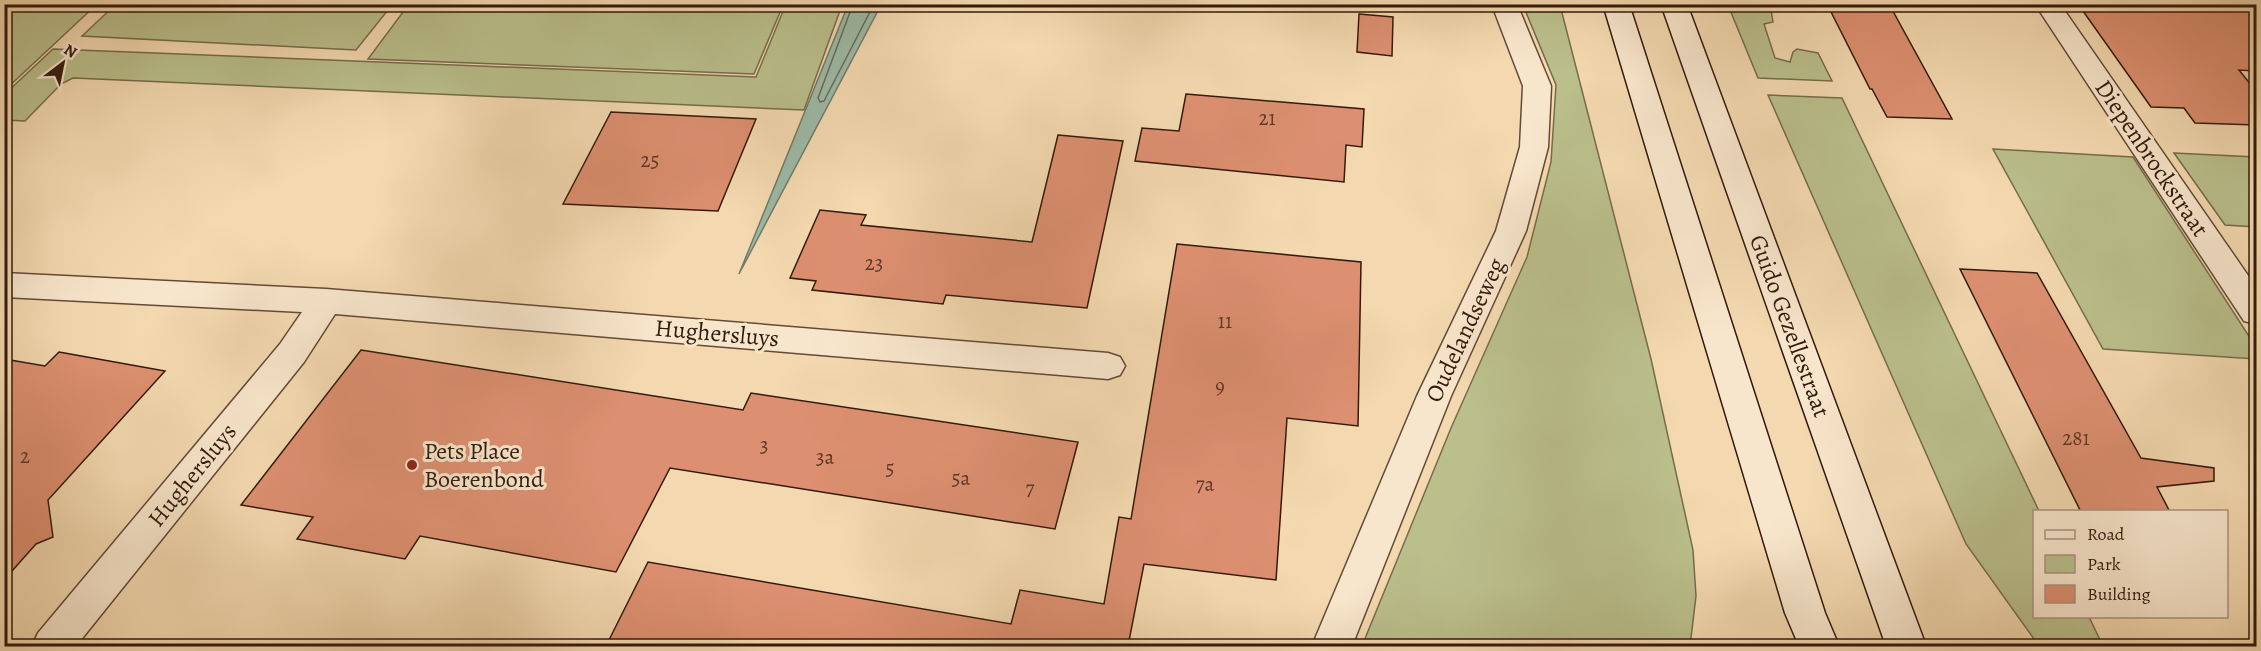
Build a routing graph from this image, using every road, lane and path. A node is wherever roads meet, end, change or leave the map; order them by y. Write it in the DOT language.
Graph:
graph roads {
  1 [pos="1616,4"];
  2 [pos="1674,4"];
  3 [pos="2047,4"];
  4 [pos="1505,5"];
  5 [pos="4,285"];
  6 [pos="326,301"];
  7 [pos="2256,312"];
  8 [pos="1108,366"];
  9 [pos="52,646"];
  10 [pos="1332,646"];
  11 [pos="1818,646"];
  12 [pos="1906,646"];
  1 -- 11 [label="street"];
  2 -- 12 [label="street, Guido Gezellestraat"];
  3 -- 7 [label="street, Diepenbrockstraat"];
  4 -- 10 [label="street, Oudelandseweg"];
  5 -- 6 [label="street, Hughersluys"];
  6 -- 8 [label="street, Hughersluys"];
  6 -- 9 [label="street, Hughersluys"];
}
